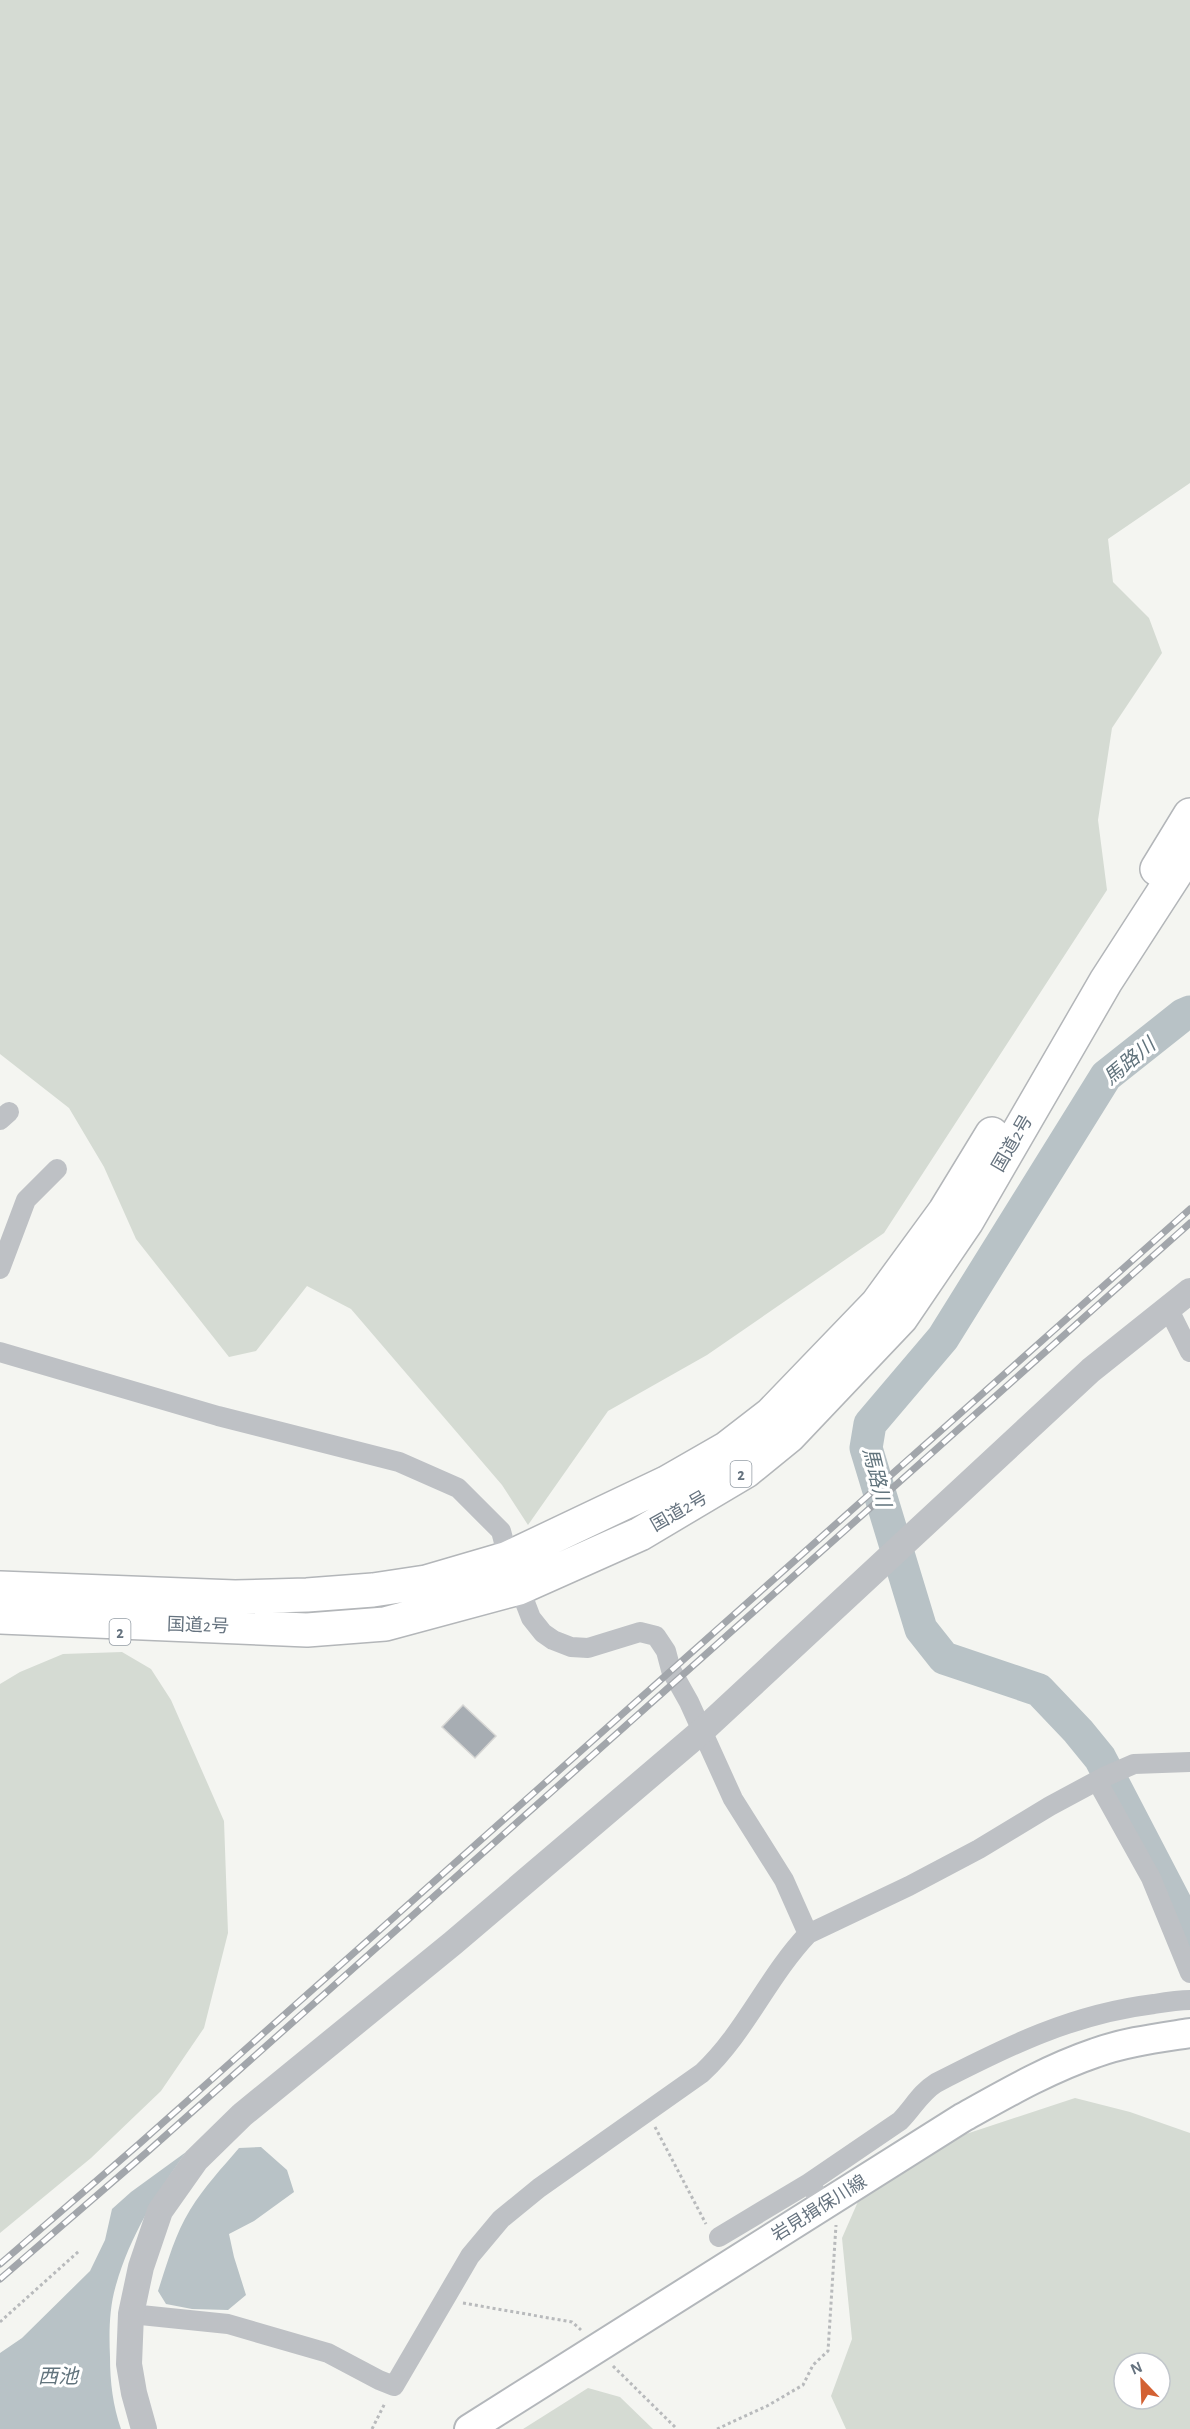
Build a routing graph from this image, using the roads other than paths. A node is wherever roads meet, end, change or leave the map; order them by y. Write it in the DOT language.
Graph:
graph roads {
  1 [pos="1190,815"];
  2 [pos="1190,851"];
  3 [pos="57,1168"];
  4 [pos="6,1232"];
  5 [pos="0,1269"];
  6 [pos="1190,1292"];
  7 [pos="1168,1308"];
  8 [pos="0,1352"];
  9 [pos="1190,1352"];
  10 [pos="514,1573"];
  11 [pos="0,1574"];
  12 [pos="0,1588"];
  13 [pos="237,1612"];
  14 [pos="0,1617"];
  15 [pos="0,1632"];
  16 [pos="702,1731"];
  17 [pos="1190,1762"];
  18 [pos="1100,1779"];
  19 [pos="808,1934"];
  20 [pos="1190,1973"];
  21 [pos="1190,2000"];
  22 [pos="1190,2033"];
  23 [pos="817,2194"];
  24 [pos="719,2237"];
  25 [pos="131,2314"];
  26 [pos="144,2429"];
  27 [pos="469,2429"];
  1 -- 10 [label="highway, 国道2号 / 2"];
  2 -- 10 [label="highway, 国道2号 / 2"];
  3 -- 4 [label="street"];
  4 -- 5 [label="street"];
  6 -- 7 [label="street"];
  7 -- 9 [label="street"];
  7 -- 16 [label="street"];
  8 -- 10 [label="street"];
  10 -- 13 [label="highway, 国道2号 / 2"];
  10 -- 16 [label="street"];
  11 -- 13 [label="highway"];
  12 -- 13 [label="highway, 国道2号 / 2"];
  13 -- 14 [label="highway, 国道2号 / 2"];
  13 -- 15 [label="highway, 2"];
  16 -- 19 [label="street"];
  16 -- 25 [label="street"];
  17 -- 18 [label="street"];
  18 -- 19 [label="street"];
  18 -- 20 [label="street"];
  19 -- 25 [label="street"];
  21 -- 23 [label="street"];
  22 -- 23 [label="main road, 岩見揖保川線"];
  23 -- 24 [label="street"];
  23 -- 27 [label="main road, 岩見揖保川線"];
  25 -- 26 [label="street"];
}
